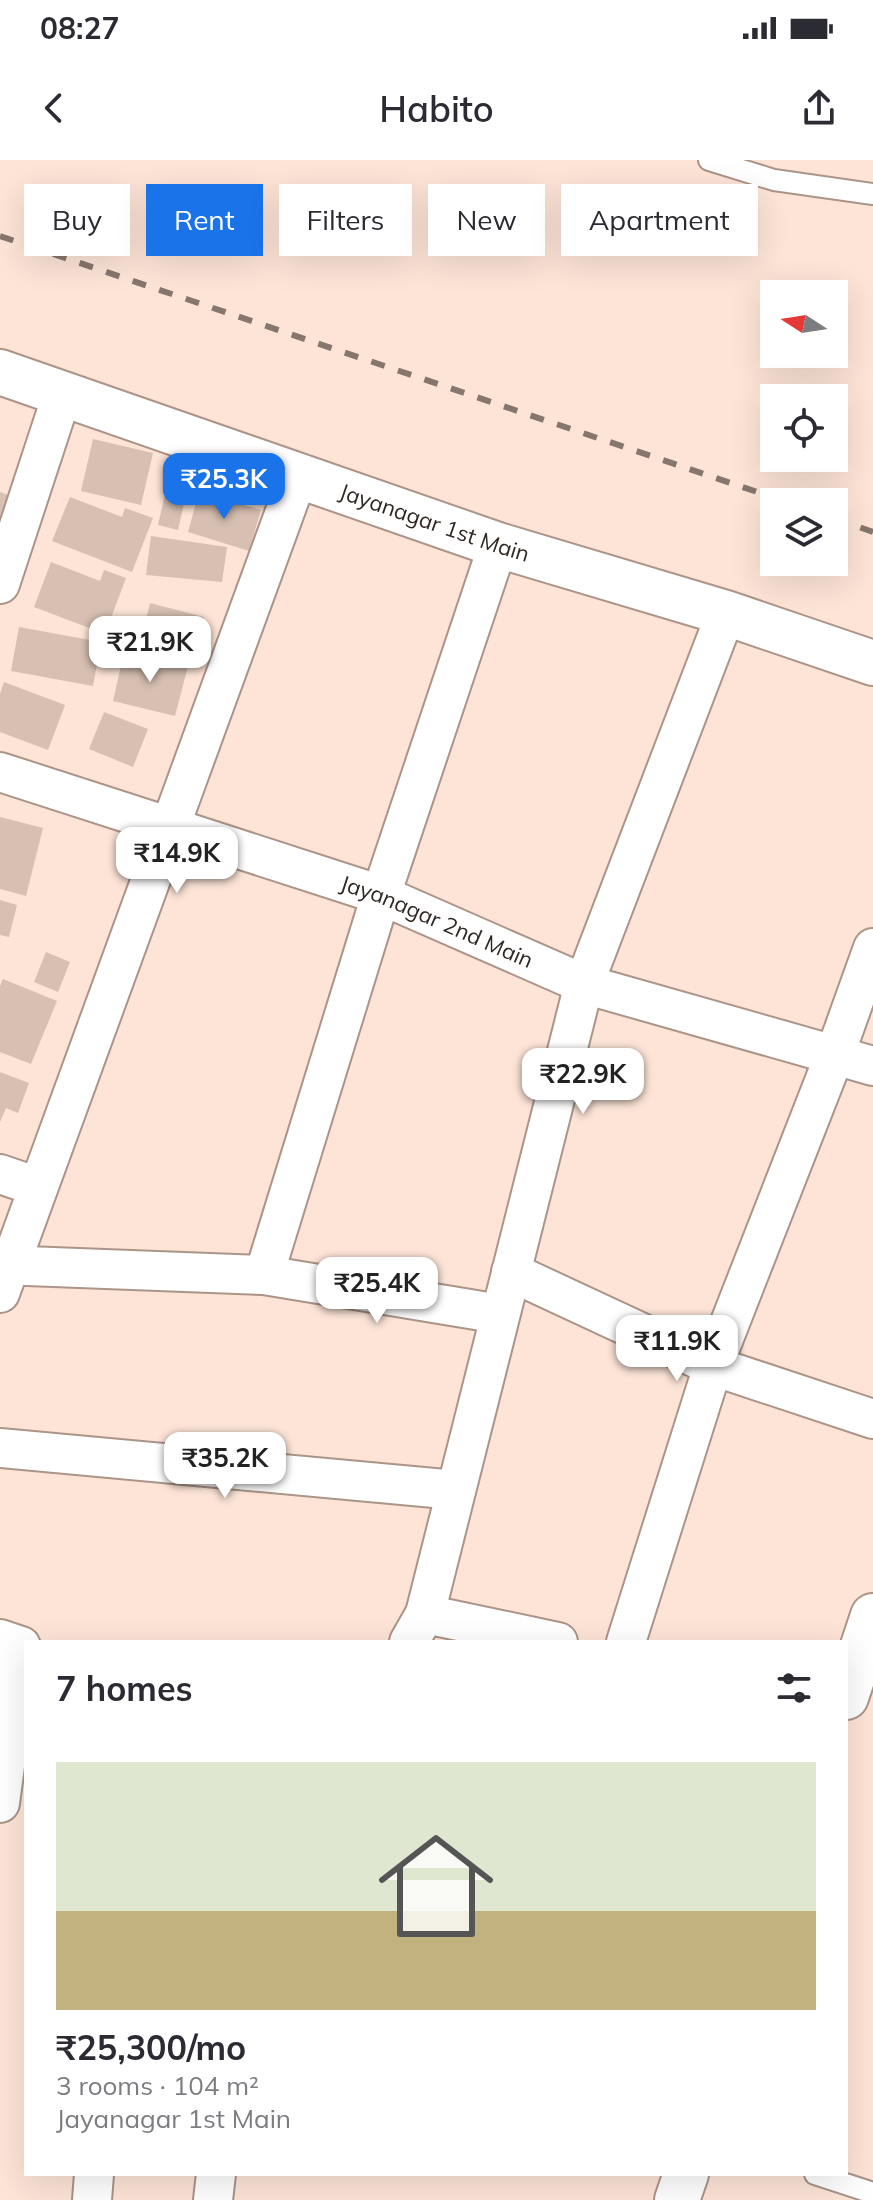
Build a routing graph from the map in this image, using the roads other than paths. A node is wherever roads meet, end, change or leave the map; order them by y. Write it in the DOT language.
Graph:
graph roads {
  1 [pos="709,160"];
  2 [pos="873,194"];
  3 [pos="0,372"];
  4 [pos="62,395"];
  5 [pos="298,476"];
  6 [pos="498,545"];
  7 [pos="0,584"];
  8 [pos="726,613"];
  9 [pos="873,663"];
  10 [pos="0,772"];
  11 [pos="169,827"];
  12 [pos="381,895"];
  13 [pos="873,948"];
  14 [pos="584,984"];
  15 [pos="835,1054"];
  16 [pos="873,1066"];
  17 [pos="0,1174"];
  18 [pos="38,1187"];
  19 [pos="511,1272"];
  20 [pos="3,1274"];
  21 [pos="264,1275"];
  22 [pos="500,1314"];
  23 [pos="713,1366"];
  24 [pos="873,1419"];
  25 [pos="0,1448"];
  26 [pos="456,1490"];
  27 [pos="873,1616"];
  28 [pos="417,1628"];
  29 [pos="504,1636"];
  30 [pos="540,1640"];
  31 [pos="627,1640"];
  32 [pos="16,1644"];
  33 [pos="849,1681"];
  34 [pos="0,1803"];
  35 [pos="94,2176"];
  36 [pos="216,2176"];
  37 [pos="685,2176"];
  38 [pos="821,2176"];
  39 [pos="873,2193"];
  40 [pos="92,2200"];
  41 [pos="213,2200"];
  42 [pos="677,2200"];
  1 -- 2 [label="lane"];
  3 -- 4 [label="street, Jayanagar 1st Main"];
  4 -- 5 [label="street, Jayanagar 1st Main"];
  4 -- 7 [label="street"];
  5 -- 6 [label="street, Jayanagar 1st Main"];
  5 -- 11 [label="street"];
  6 -- 8 [label="street, Jayanagar 1st Main"];
  6 -- 12 [label="street"];
  8 -- 9 [label="street, Jayanagar 1st Main"];
  8 -- 14 [label="street"];
  10 -- 11 [label="street, Jayanagar 2nd Main"];
  11 -- 12 [label="street, Jayanagar 2nd Main"];
  11 -- 18 [label="street"];
  12 -- 14 [label="street, Jayanagar 2nd Main"];
  12 -- 21 [label="street"];
  13 -- 15 [label="street"];
  14 -- 15 [label="street, Jayanagar 2nd Main"];
  14 -- 19 [label="street"];
  15 -- 16 [label="street, Jayanagar 2nd Main"];
  15 -- 23 [label="street"];
  17 -- 18 [label="street"];
  18 -- 20 [label="street"];
  19 -- 22 [label="street"];
  19 -- 23 [label="street"];
  20 -- 21 [label="street"];
  21 -- 22 [label="street"];
  22 -- 26 [label="street"];
  23 -- 24 [label="street"];
  23 -- 31 [label="street"];
  25 -- 26 [label="street"];
  26 -- 28 [label="street"];
  27 -- 33 [label="street"];
  28 -- 29 [label="street"];
  29 -- 30 [label="street"];
  32 -- 34 [label="street"];
  35 -- 40 [label="street"];
  36 -- 41 [label="street"];
  37 -- 42 [label="street"];
  38 -- 39 [label="lane"];
}
